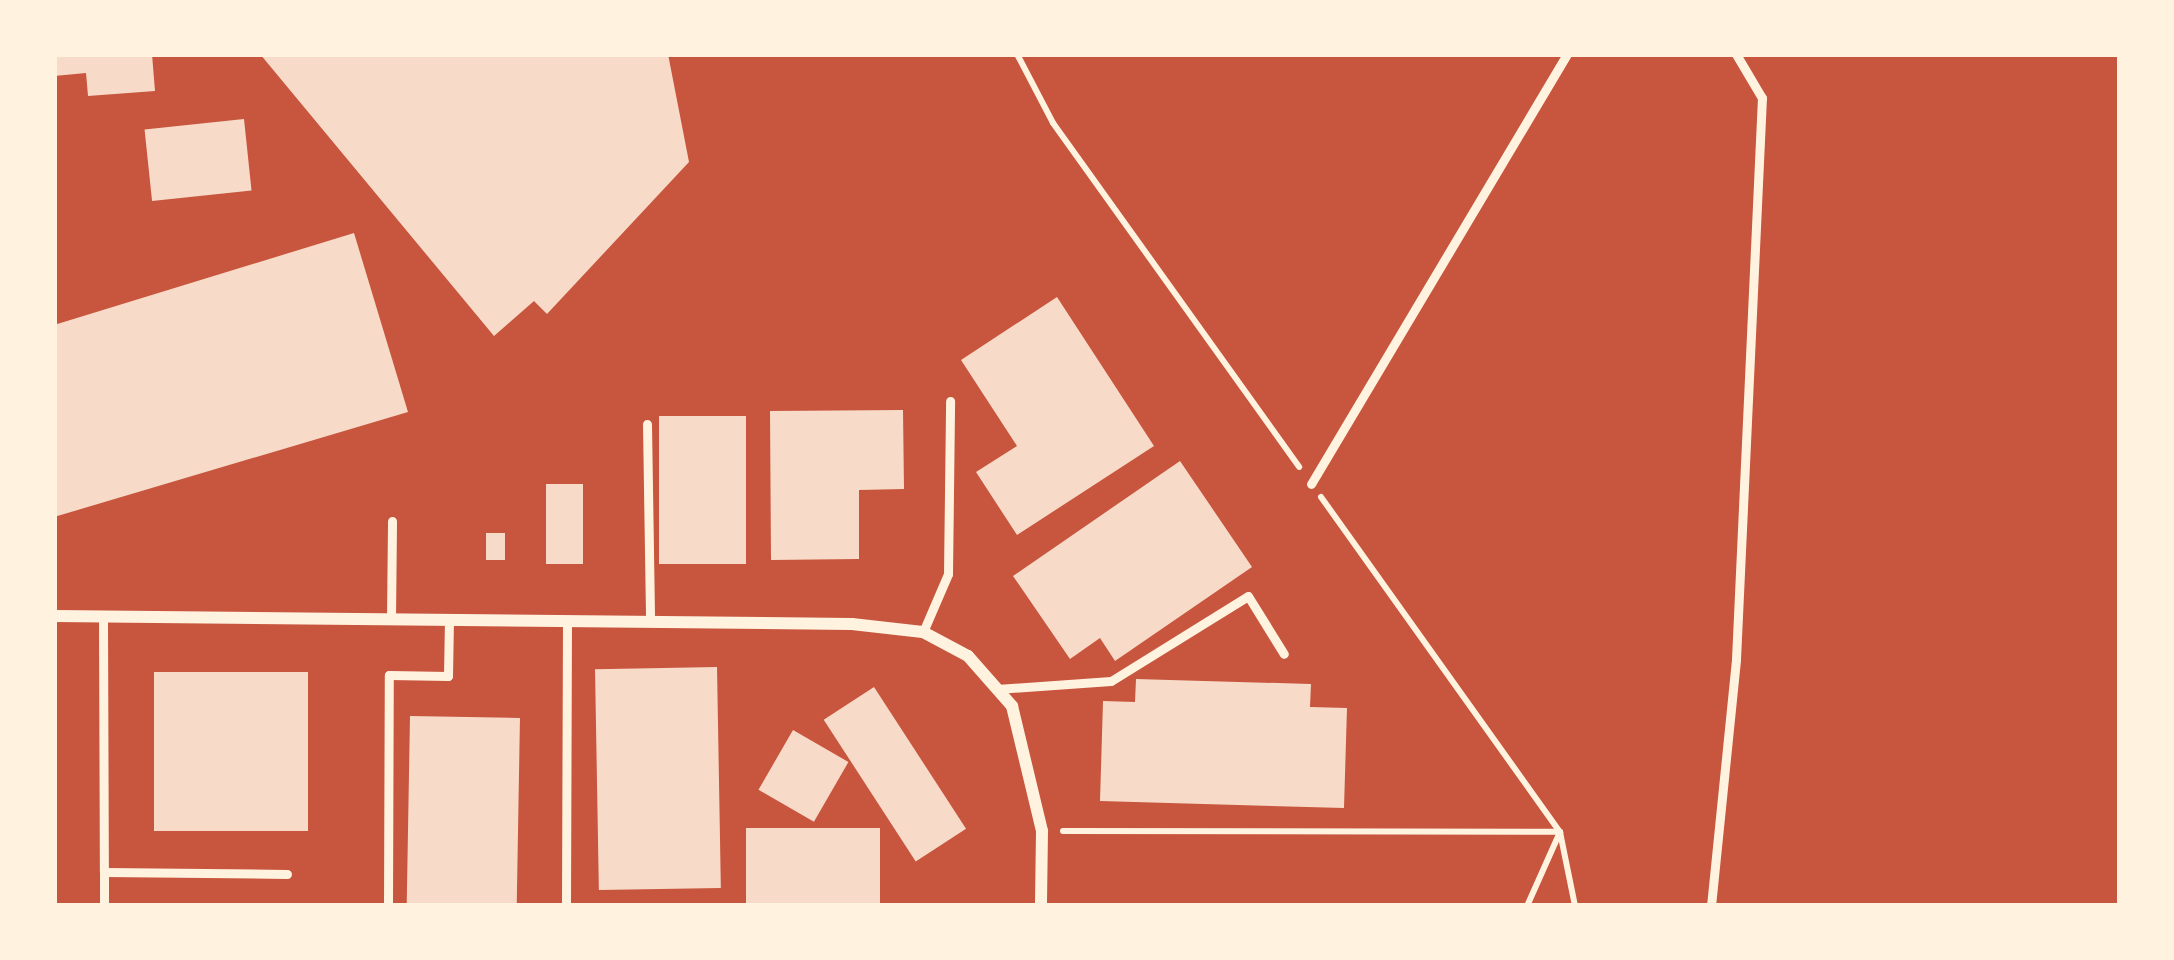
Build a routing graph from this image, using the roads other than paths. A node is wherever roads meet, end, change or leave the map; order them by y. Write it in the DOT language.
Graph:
graph roads {
  1 [pos="1567,54"];
  2 [pos="1736,54"];
  3 [pos="950,400"];
  4 [pos="647,424"];
  5 [pos="1311,484"];
  6 [pos="392,521"];
  7 [pos="54,616"];
  8 [pos="103,617"];
  9 [pos="392,619"];
  10 [pos="449,620"];
  11 [pos="567,621"];
  12 [pos="650,621"];
  13 [pos="923,632"];
  14 [pos="1285,654"];
  15 [pos="997,689"];
  16 [pos="104,872"];
  17 [pos="287,874"];
  18 [pos="104,906"];
  19 [pos="388,906"];
  20 [pos="566,906"];
  21 [pos="1041,906"];
  22 [pos="1711,906"];
  1 -- 5 [label="lane"];
  2 -- 22 [label="lane"];
  3 -- 13 [label="lane"];
  4 -- 12 [label="lane"];
  6 -- 9 [label="lane"];
  7 -- 8 [label="street"];
  8 -- 9 [label="street"];
  8 -- 16 [label="lane"];
  9 -- 10 [label="street"];
  10 -- 11 [label="street"];
  10 -- 19 [label="lane"];
  11 -- 12 [label="street"];
  11 -- 20 [label="lane"];
  12 -- 13 [label="street"];
  13 -- 15 [label="street"];
  14 -- 15 [label="lane"];
  15 -- 21 [label="street"];
  16 -- 17 [label="lane"];
  16 -- 18 [label="lane"];
}
